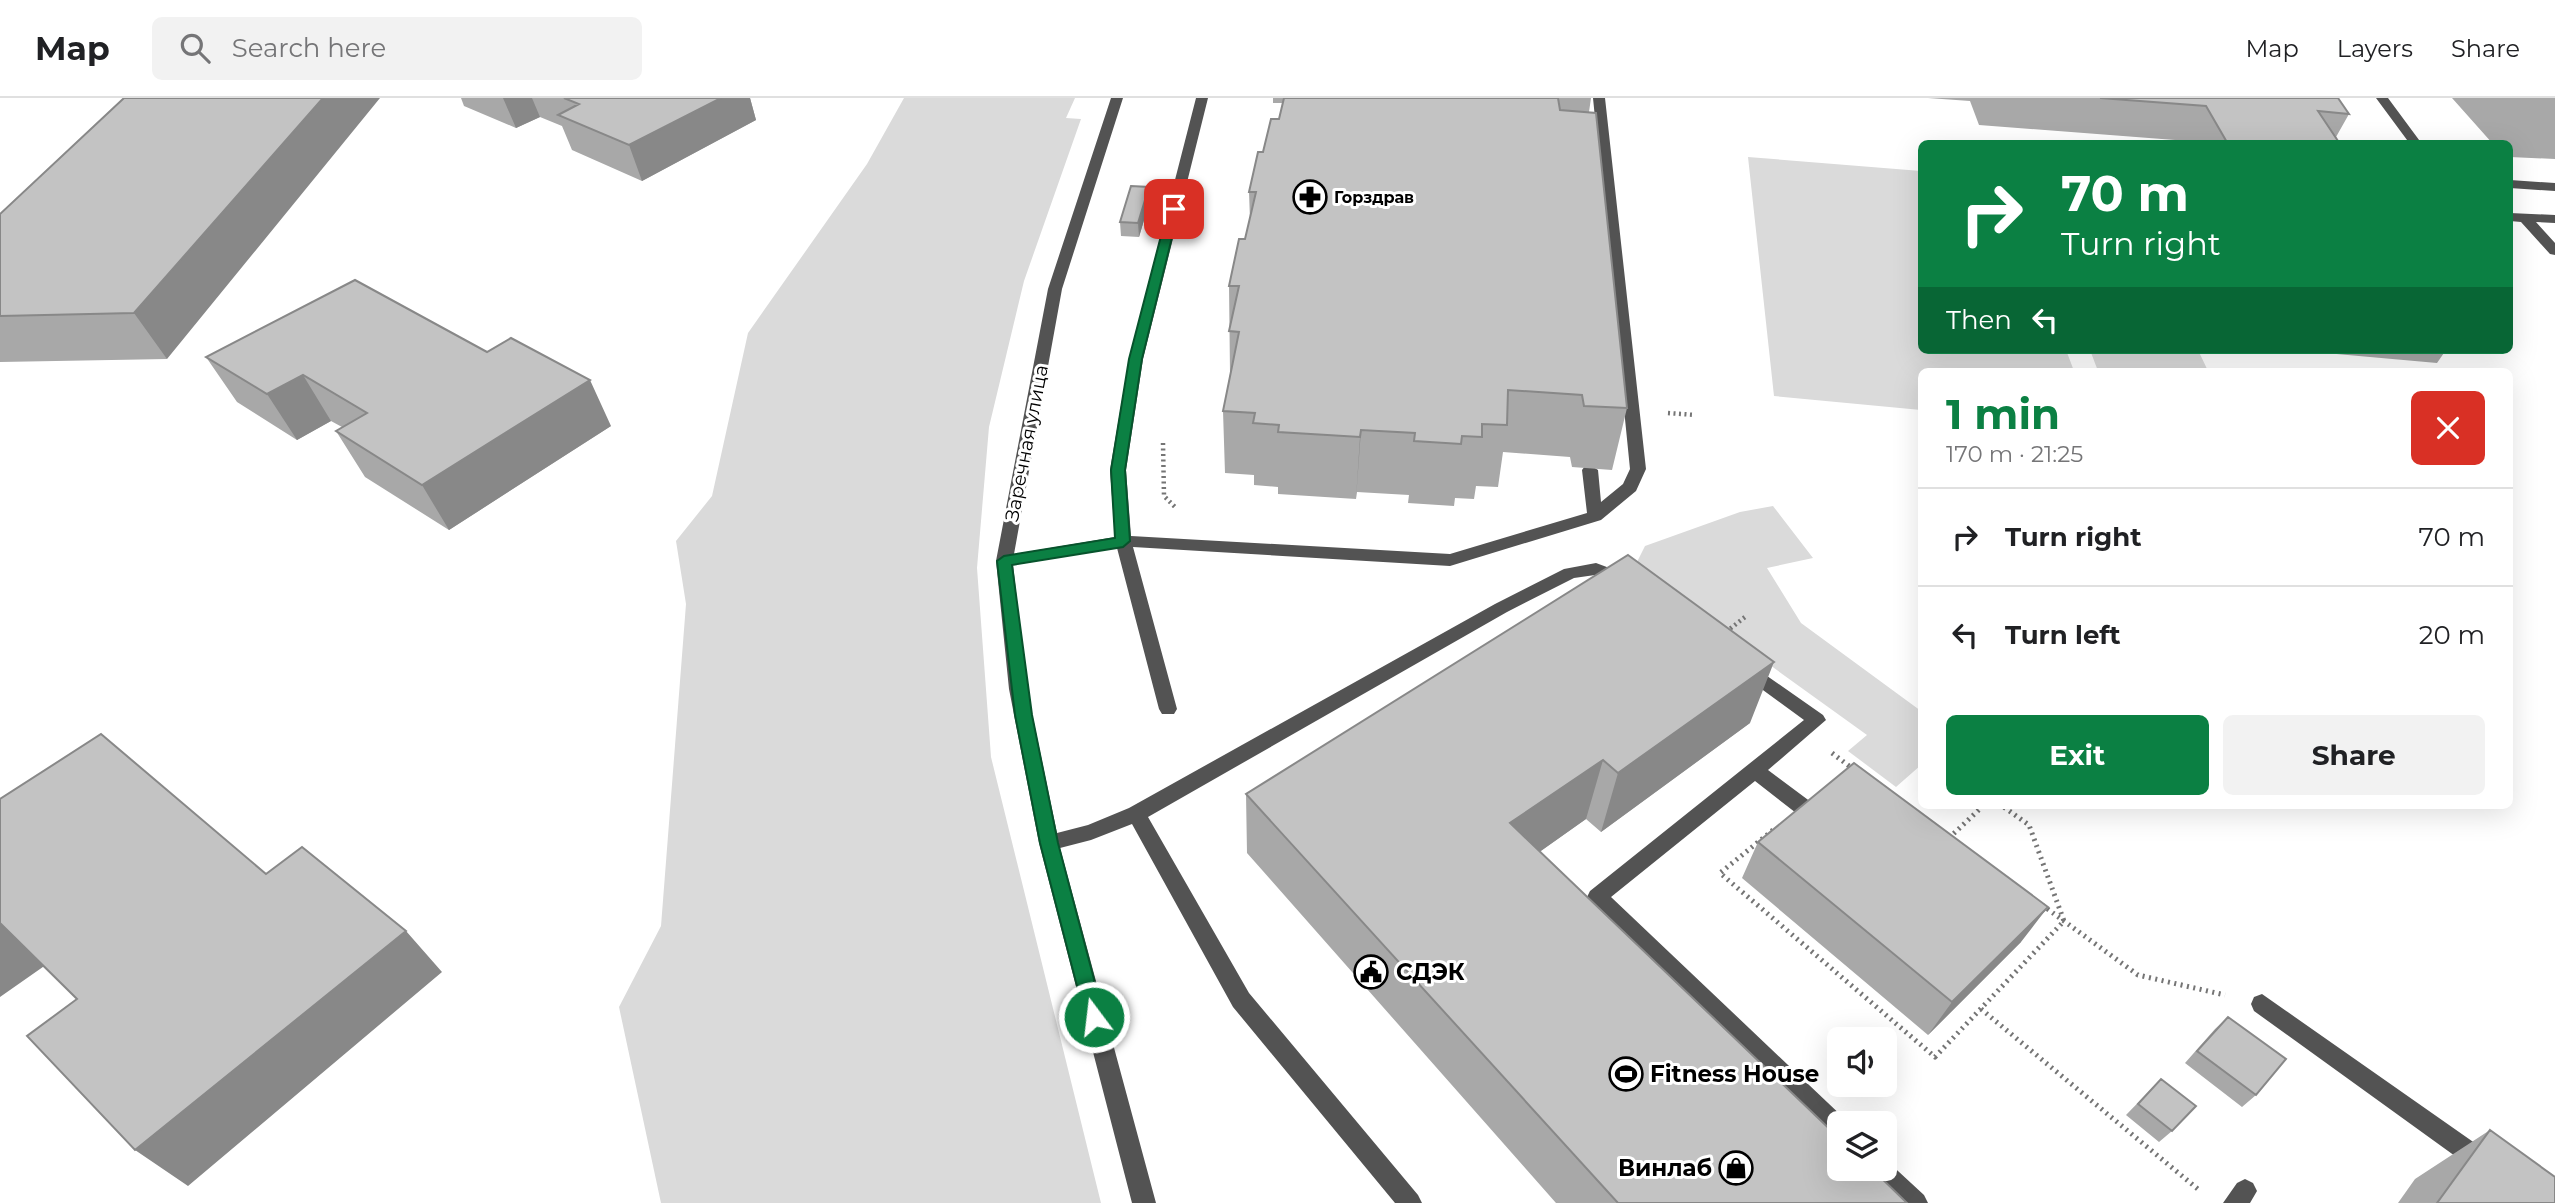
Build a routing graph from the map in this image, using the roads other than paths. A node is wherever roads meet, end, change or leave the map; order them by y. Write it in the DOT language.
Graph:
graph roads {
  1 [pos="1117,98"];
  2 [pos="1202,98"];
  3 [pos="1599,98"];
  4 [pos="2382,98"];
  5 [pos="2413,140"];
  6 [pos="2513,184"];
  7 [pos="2555,187"];
  8 [pos="2513,217"];
  9 [pos="2525,218"];
  10 [pos="2555,219"];
  11 [pos="2555,251"];
  12 [pos="1590,470"];
  13 [pos="1595,516"];
  14 [pos="1123,541"];
  15 [pos="1004,561"];
  16 [pos="1643,592"];
  17 [pos="1711,643"];
  18 [pos="1168,709"];
  19 [pos="1755,771"];
  20 [pos="1136,814"];
  21 [pos="1816,817"];
  22 [pos="1049,843"];
  23 [pos="2262,1004"];
  24 [pos="1827,1117"];
  25 [pos="2501,1174"];
  26 [pos="1893,1181"];
  27 [pos="1144,1203"];
  28 [pos="1410,1203"];
  29 [pos="1916,1203"];
  1 -- 15 [label="street, Заречная улица"];
  2 -- 14 [label="street"];
  3 -- 13 [label="street"];
  4 -- 5 [label="street"];
  6 -- 7 [label="street"];
  8 -- 9 [label="street"];
  9 -- 10 [label="street"];
  9 -- 11 [label="street"];
  12 -- 13 [label="street"];
  13 -- 14 [label="street"];
  14 -- 15 [label="street"];
  14 -- 18 [label="street"];
  15 -- 22 [label="street, Заречная улица"];
  16 -- 20 [label="street"];
  17 -- 19 [label="street"];
  19 -- 21 [label="street"];
  19 -- 24 [label="street"];
  20 -- 22 [label="street"];
  20 -- 28 [label="street"];
  22 -- 27 [label="street, Заречная улица"];
  23 -- 25 [label="street"];
  26 -- 29 [label="street"];
}
